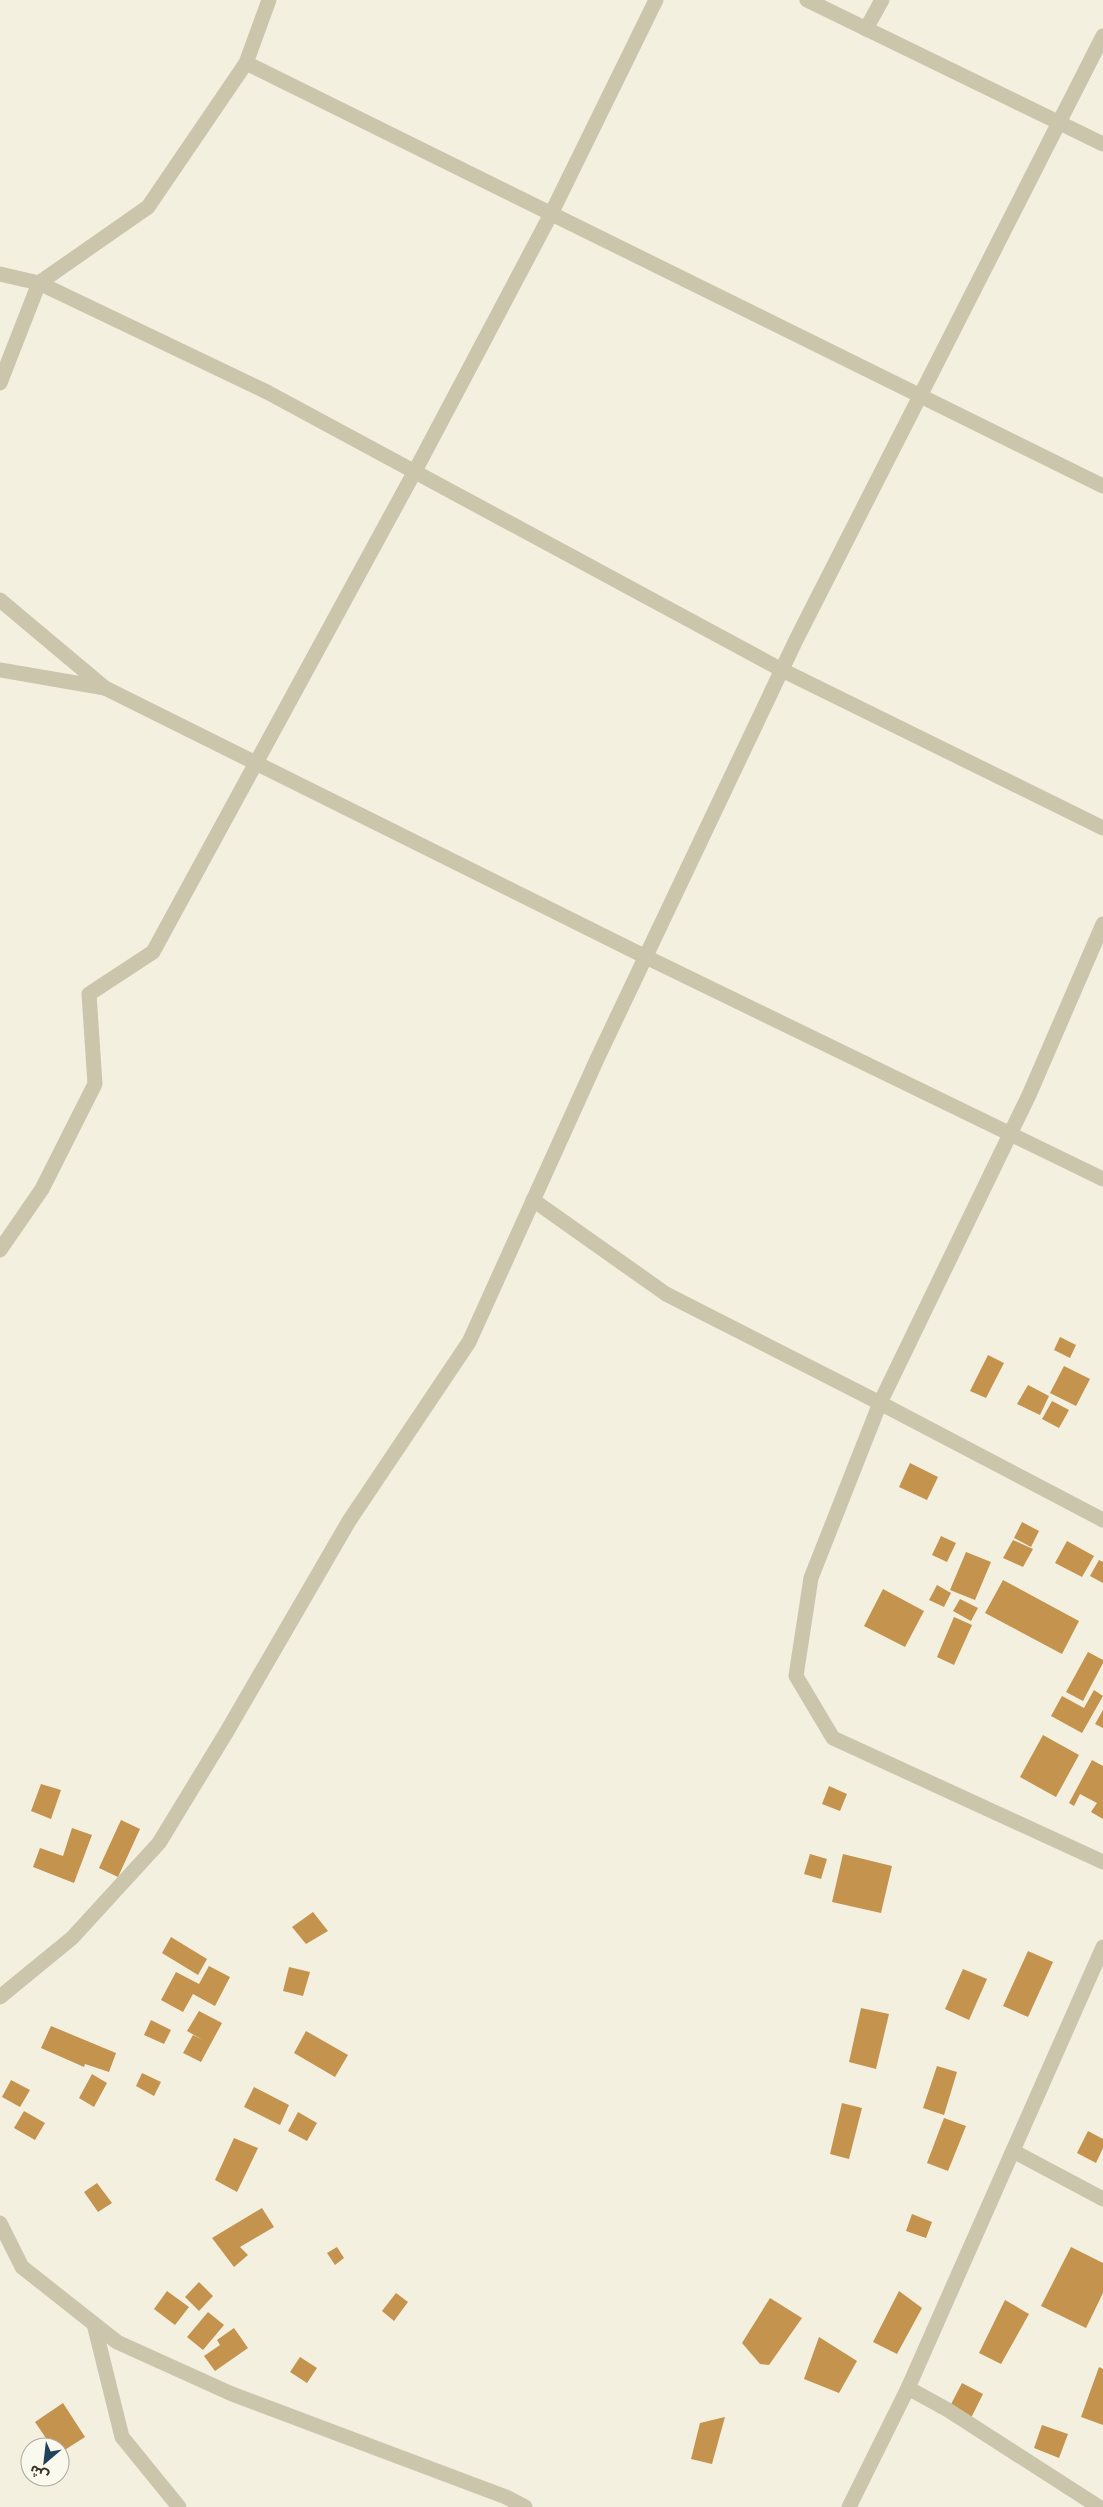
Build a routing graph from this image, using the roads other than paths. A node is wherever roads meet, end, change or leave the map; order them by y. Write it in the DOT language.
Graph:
graph roads {
  1 [pos="269,0"];
  2 [pos="656,0"];
  3 [pos="807,0"];
  4 [pos="882,0"];
  5 [pos="866,29"];
  6 [pos="1103,36"];
  7 [pos="246,62"];
  8 [pos="1059,123"];
  9 [pos="1103,144"];
  10 [pos="551,214"];
  11 [pos="0,274"];
  12 [pos="39,284"];
  13 [pos="0,383"];
  14 [pos="919,397"];
  15 [pos="415,472"];
  16 [pos="1103,486"];
  17 [pos="0,600"];
  18 [pos="0,670"];
  19 [pos="782,670"];
  20 [pos="105,688"];
  21 [pos="256,764"];
  22 [pos="1103,828"];
  23 [pos="1103,924"];
  24 [pos="646,957"];
  25 [pos="1010,1134"];
  26 [pos="1103,1179"];
  27 [pos="533,1200"];
  28 [pos="0,1250"];
  29 [pos="880,1403"];
  30 [pos="1103,1520"];
  31 [pos="1103,1862"];
  32 [pos="1103,1947"];
  33 [pos="0,1997"];
  34 [pos="1013,2151"];
  35 [pos="1103,2199"];
  36 [pos="0,2224"];
  37 [pos="4,2246"];
  38 [pos="94,2324"];
  39 [pos="908,2388"];
  40 [pos="179,2507"];
  41 [pos="525,2507"];
  42 [pos="849,2507"];
  43 [pos="1099,2507"];
  1 -- 7 [label="street"];
  2 -- 10 [label="street"];
  3 -- 5 [label="street"];
  4 -- 5 [label="street"];
  5 -- 8 [label="street"];
  6 -- 8 [label="street"];
  7 -- 10 [label="street"];
  7 -- 12 [label="street"];
  8 -- 9 [label="street"];
  8 -- 14 [label="street"];
  10 -- 14 [label="street"];
  10 -- 15 [label="street"];
  11 -- 12 [label="street"];
  12 -- 13 [label="street"];
  12 -- 15 [label="street"];
  14 -- 16 [label="street"];
  14 -- 19 [label="street"];
  15 -- 19 [label="street"];
  15 -- 21 [label="street"];
  17 -- 20 [label="street"];
  18 -- 20 [label="street"];
  19 -- 22 [label="street"];
  19 -- 24 [label="street"];
  20 -- 21 [label="street"];
  21 -- 24 [label="street"];
  21 -- 28 [label="street"];
  23 -- 25 [label="street"];
  24 -- 25 [label="street"];
  24 -- 27 [label="street"];
  25 -- 26 [label="street"];
  25 -- 29 [label="street"];
  27 -- 29 [label="street"];
  27 -- 33 [label="street"];
  29 -- 30 [label="street"];
  29 -- 31 [label="street"];
  32 -- 34 [label="street"];
  34 -- 35 [label="street"];
  34 -- 39 [label="street"];
  36 -- 37 [label="street"];
  37 -- 38 [label="street"];
  38 -- 40 [label="street"];
  38 -- 41 [label="street"];
  39 -- 42 [label="street"];
  39 -- 43 [label="street"];
}
